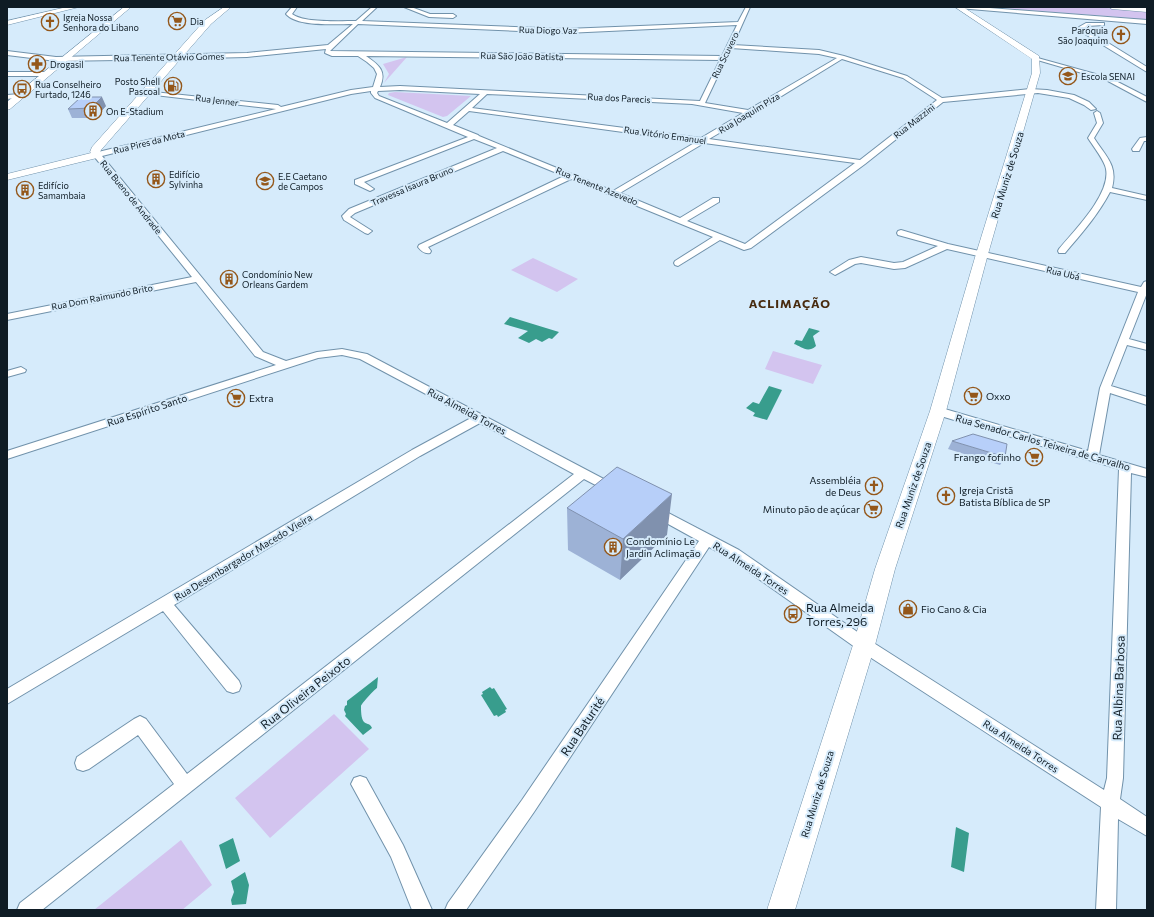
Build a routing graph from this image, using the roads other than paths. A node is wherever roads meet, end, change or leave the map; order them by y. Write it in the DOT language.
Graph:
graph roads {
  1 [pos="76,7"];
  2 [pos="128,7"];
  3 [pos="228,7"];
  4 [pos="295,7"];
  5 [pos="375,7"];
  6 [pos="406,7"];
  7 [pos="748,7"];
  8 [pos="949,7"];
  9 [pos="958,7"];
  10 [pos="1112,7"];
  11 [pos="1147,10"];
  12 [pos="453,16"];
  13 [pos="1147,22"];
  14 [pos="7,23"];
  15 [pos="740,23"];
  16 [pos="356,24"];
  17 [pos="1147,26"];
  18 [pos="729,46"];
  19 [pos="330,47"];
  20 [pos="7,53"];
  21 [pos="359,54"];
  22 [pos="403,55"];
  23 [pos="176,57"];
  24 [pos="842,57"];
  25 [pos="724,58"];
  26 [pos="1036,58"];
  27 [pos="65,59"];
  28 [pos="373,64"];
  29 [pos="1147,70"];
  30 [pos="7,74"];
  31 [pos="46,74"];
  32 [pos="375,89"];
  33 [pos="1030,91"];
  34 [pos="146,92"];
  35 [pos="486,92"];
  36 [pos="20,96"];
  37 [pos="7,97"];
  38 [pos="941,100"];
  39 [pos="1147,100"];
  40 [pos="702,103"];
  41 [pos="7,107"];
  42 [pos="270,109"];
  43 [pos="468,110"];
  44 [pos="751,113"];
  45 [pos="448,126"];
  46 [pos="476,136"];
  47 [pos="1147,139"];
  48 [pos="704,140"];
  49 [pos="504,148"];
  50 [pos="1136,149"];
  51 [pos="97,155"];
  52 [pos="411,161"];
  53 [pos="862,162"];
  54 [pos="422,166"];
  55 [pos="571,176"];
  56 [pos="7,177"];
  57 [pos="370,189"];
  58 [pos="1107,189"];
  59 [pos="615,193"];
  60 [pos="1147,198"];
  61 [pos="716,200"];
  62 [pos="681,221"];
  63 [pos="368,231"];
  64 [pos="901,233"];
  65 [pos="719,237"];
  66 [pos="946,246"];
  67 [pos="746,247"];
  68 [pos="427,251"];
  69 [pos="1062,251"];
  70 [pos="982,254"];
  71 [pos="678,263"];
  72 [pos="834,272"];
  73 [pos="197,278"];
  74 [pos="1145,288"];
  75 [pos="1142,305"];
  76 [pos="7,317"];
  77 [pos="1124,341"];
  78 [pos="1147,348"];
  79 [pos="286,365"];
  80 [pos="21,370"];
  81 [pos="7,374"];
  82 [pos="1105,388"];
  83 [pos="1147,401"];
  84 [pos="938,411"];
  85 [pos="480,418"];
  86 [pos="7,455"];
  87 [pos="1092,457"];
  88 [pos="1125,466"];
  89 [pos="1147,472"];
  90 [pos="583,473"];
  91 [pos="622,494"];
  92 [pos="642,504"];
  93 [pos="707,539"];
  94 [pos="165,604"];
  95 [pos="864,645"];
  96 [pos="233,686"];
  97 [pos="7,697"];
  98 [pos="83,763"];
  99 [pos="360,784"];
  100 [pos="186,786"];
  101 [pos="1110,804"];
  102 [pos="1147,827"];
  103 [pos="27,910"];
  104 [pos="422,910"];
  105 [pos="455,910"];
  106 [pos="781,910"];
  107 [pos="1106,910"];
  1 -- 14 [label="street"];
  2 -- 27 [label="street"];
  3 -- 23 [label="street, Rua Bueno de Andrade"];
  4 -- 16 [label="street, Rua Diogo Vaz"];
  5 -- 16 [label="street"];
  6 -- 12 [label="street"];
  7 -- 15 [label="street, Rua Scuvero"];
  8 -- 9 [label="street"];
  9 -- 13 [label="street"];
  9 -- 26 [label="street"];
  10 -- 11 [label="street"];
  15 -- 16 [label="street, Rua Diogo Vaz"];
  15 -- 18 [label="street, Rua Scuvero"];
  16 -- 19 [label="street"];
  17 -- 29 [label="street"];
  18 -- 24 [label="street, Rua Mazzini"];
  18 -- 25 [label="street, Rua Scuvero"];
  19 -- 21 [label="street, Rua São João Batista"];
  19 -- 23 [label="street, Rua Tenente Otávio Gomes"];
  20 -- 27 [label="street, Rua Tenente Otávio Gomes"];
  21 -- 22 [label="street, Rua São João Batista"];
  21 -- 28 [label="street"];
  22 -- 25 [label="street, Rua São João Batista"];
  22 -- 28 [label="street"];
  23 -- 27 [label="street, Rua Tenente Otávio Gomes"];
  23 -- 34 [label="street, Rua Bueno de Andrade"];
  24 -- 38 [label="street, Rua Mazzini"];
  24 -- 44 [label="street, Rua Joaquim Piza"];
  25 -- 40 [label="street, Rua Scuvero"];
  26 -- 33 [label="street, Rua Muniz de Souza"];
  26 -- 39 [label="street"];
  27 -- 31 [label="street"];
  28 -- 32 [label="street"];
  30 -- 31 [label="street"];
  31 -- 36 [label="street"];
  32 -- 35 [label="street, Rua dos Parecis"];
  32 -- 42 [label="street, Rua Pires da Mota"];
  32 -- 45 [label="street, Rua Tenente Azevedo"];
  33 -- 38 [label="street"];
  33 -- 58 [label="street"];
  33 -- 70 [label="street, Rua Muniz de Souza"];
  34 -- 42 [label="street, Rua Jenner"];
  34 -- 51 [label="street, Rua Bueno de Andrade"];
  35 -- 40 [label="street, Rua dos Parecis"];
  35 -- 43 [label="street"];
  36 -- 37 [label="street"];
  36 -- 41 [label="street"];
  38 -- 53 [label="street, Rua Mazzini"];
  40 -- 44 [label="street, Rua dos Parecis"];
  42 -- 51 [label="street, Rua Pires da Mota"];
  43 -- 45 [label="street"];
  43 -- 48 [label="street, Rua Vitório Emanuel"];
  44 -- 48 [label="street, Rua Joaquim Piza"];
  45 -- 46 [label="street, Rua Tenente Azevedo"];
  46 -- 49 [label="street, Rua Tenente Azevedo"];
  46 -- 52 [label="street"];
  47 -- 50 [label="street"];
  48 -- 53 [label="street, Rua Vitório Emanuel"];
  48 -- 59 [label="street, Rua Joaquim Piza"];
  49 -- 55 [label="street, Rua Tenente Azevedo"];
  49 -- 63 [label="street, Travessa Isaura Bruno"];
  51 -- 56 [label="street, Rua Pires da Mota"];
  51 -- 73 [label="street, Rua Bueno de Andrade"];
  52 -- 54 [label="street"];
  52 -- 57 [label="street"];
  53 -- 67 [label="street, Rua Mazzini"];
  55 -- 59 [label="street, Rua Tenente Azevedo"];
  55 -- 68 [label="street"];
  58 -- 60 [label="street"];
  58 -- 69 [label="street"];
  59 -- 62 [label="street, Rua Tenente Azevedo"];
  61 -- 62 [label="street"];
  62 -- 65 [label="street, Rua Tenente Azevedo"];
  64 -- 66 [label="street, Rua Ubá"];
  65 -- 67 [label="street, Rua Tenente Azevedo"];
  65 -- 71 [label="street"];
  66 -- 70 [label="street, Rua Ubá"];
  66 -- 72 [label="street"];
  70 -- 74 [label="street, Rua Ubá"];
  70 -- 84 [label="street, Rua Muniz de Souza"];
  73 -- 76 [label="street, Rua Dom Raimundo Brito"];
  73 -- 79 [label="street, Rua Bueno de Andrade"];
  74 -- 75 [label="street"];
  75 -- 77 [label="street"];
  77 -- 78 [label="street"];
  77 -- 82 [label="street"];
  79 -- 85 [label="street, Rua Almeida Torres"];
  79 -- 86 [label="street, Rua Espírito Santo"];
  80 -- 81 [label="street"];
  82 -- 83 [label="street"];
  82 -- 87 [label="street"];
  84 -- 87 [label="street, Rua Senador Carlos Teixeira de Carvalho"];
  84 -- 95 [label="street, Rua Muniz de Souza"];
  85 -- 90 [label="street, Rua Almeida Torres"];
  85 -- 94 [label="street, Rua Desembargador Macedo Vieira"];
  87 -- 88 [label="street, Rua Senador Carlos Teixeira de Carvalho"];
  88 -- 89 [label="street, Rua Senador Carlos Teixeira de Carvalho"];
  88 -- 101 [label="street, Rua Albina Barbosa"];
  90 -- 91 [label="street, Rua Almeida Torres"];
  90 -- 100 [label="street, Rua Oliveira Peixoto"];
  92 -- 93 [label="street, Rua Almeida Torres"];
  93 -- 95 [label="street, Rua Almeida Torres"];
  93 -- 105 [label="street, Rua Baturité"];
  94 -- 96 [label="street"];
  94 -- 97 [label="street, Rua Desembargador Macedo Vieira"];
  95 -- 101 [label="street, Rua Almeida Torres"];
  95 -- 106 [label="street, Rua Muniz de Souza"];
  98 -- 100 [label="street"];
  99 -- 104 [label="street"];
  100 -- 103 [label="street, Rua Oliveira Peixoto"];
  101 -- 102 [label="street, Rua Almeida Torres"];
  101 -- 107 [label="street, Rua Albina Barbosa"];
}
